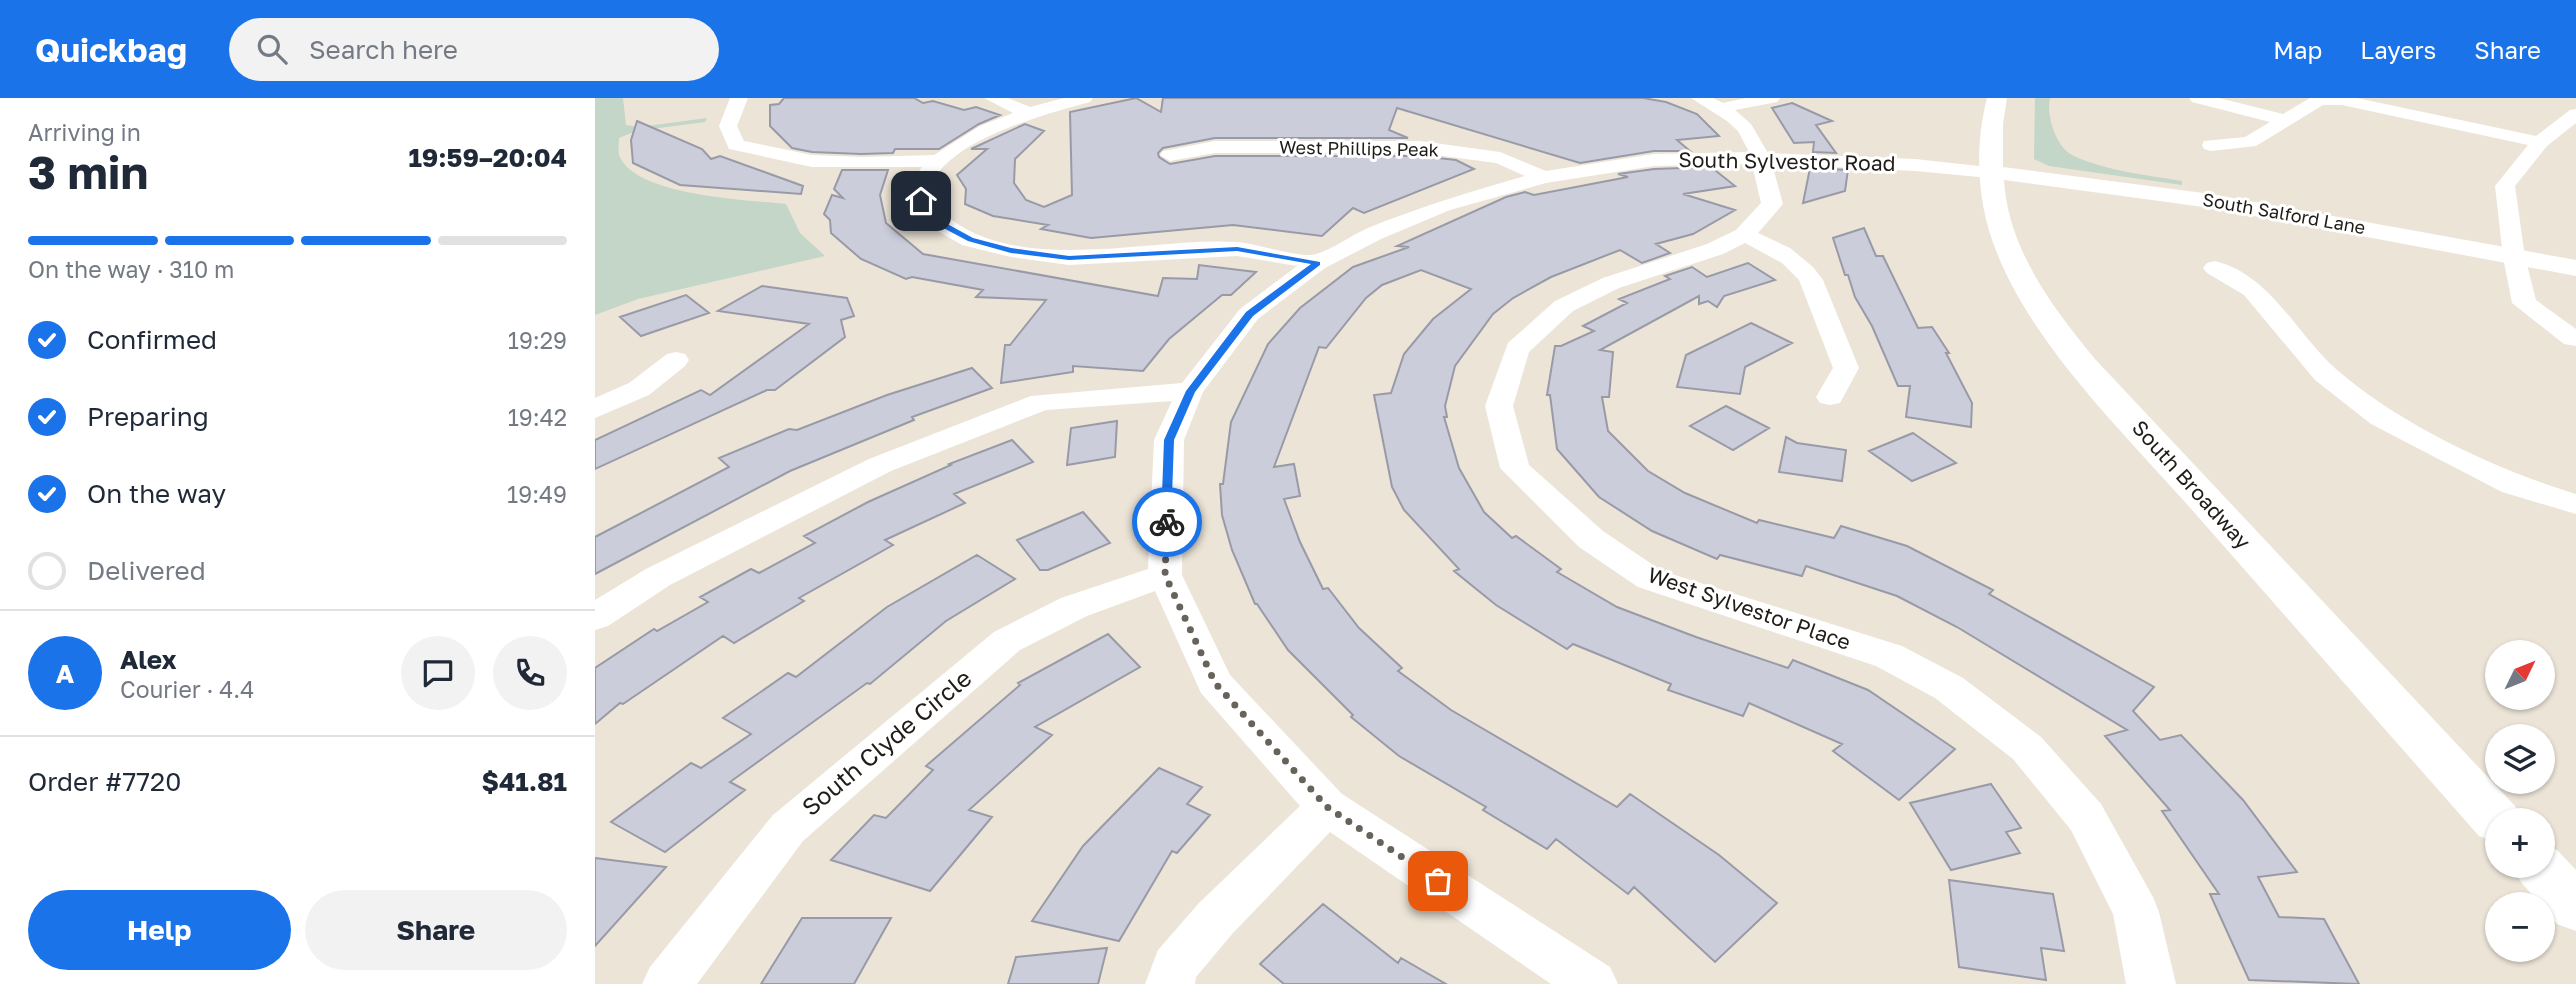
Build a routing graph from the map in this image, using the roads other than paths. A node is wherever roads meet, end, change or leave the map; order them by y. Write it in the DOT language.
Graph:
graph roads {
  1 [pos="739,98"];
  2 [pos="993,98"];
  3 [pos="1084,98"];
  4 [pos="1771,98"];
  5 [pos="1997,98"];
  6 [pos="2198,98"];
  7 [pos="1711,103"];
  8 [pos="1029,113"];
  9 [pos="2576,114"];
  10 [pos="2285,121"];
  11 [pos="2540,142"];
  12 [pos="2211,145"];
  13 [pos="1170,155"];
  14 [pos="1760,158"];
  15 [pos="938,161"];
  16 [pos="1990,172"];
  17 [pos="1544,177"];
  18 [pos="1744,235"];
  19 [pos="2514,257"];
  20 [pos="1317,263"];
  21 [pos="2215,268"];
  22 [pos="2576,268"];
  23 [pos="2573,339"];
  24 [pos="676,360"];
  25 [pos="1190,391"];
  26 [pos="1830,397"];
  27 [pos="595,410"];
  28 [pos="2576,504"];
  29 [pos="1165,575"];
  30 [pos="595,617"];
  31 [pos="1327,807"];
  32 [pos="2485,808"];
  33 [pos="2550,878"];
  34 [pos="2576,907"];
  35 [pos="667,984"];
  36 [pos="1170,984"];
  37 [pos="1593,984"];
  38 [pos="2151,984"];
  1 -- 15 [label="street"];
  2 -- 8 [label="street"];
  3 -- 8 [label="street"];
  4 -- 7 [label="street"];
  5 -- 16 [label="main road, South Broadway"];
  6 -- 10 [label="street"];
  7 -- 14 [label="street, West Sylvestor Place"];
  8 -- 15 [label="street"];
  9 -- 11 [label="street"];
  10 -- 11 [label="street"];
  10 -- 12 [label="street"];
  11 -- 19 [label="street"];
  13 -- 17 [label="street, West Phillips Peak"];
  14 -- 16 [label="street, South Sylvestor Road"];
  14 -- 17 [label="street, South Sylvestor Road"];
  14 -- 18 [label="street, West Sylvestor Place"];
  15 -- 20 [label="street"];
  16 -- 19 [label="main road, South Salford Lane"];
  16 -- 32 [label="main road, South Broadway"];
  17 -- 20 [label="street, South Sylvestor Road"];
  18 -- 26 [label="street"];
  18 -- 38 [label="street, West Sylvestor Place"];
  19 -- 22 [label="main road, South Salford Lane"];
  19 -- 23 [label="street"];
  20 -- 25 [label="street, South Sylvestor Road"];
  21 -- 28 [label="street"];
  24 -- 27 [label="street"];
  25 -- 29 [label="street, South Sylvestor Road"];
  25 -- 30 [label="street"];
  29 -- 31 [label="street, South Sylvestor Road"];
  29 -- 35 [label="street, South Clyde Circle"];
  31 -- 36 [label="street"];
  31 -- 37 [label="street, South Sylvestor Road"];
  33 -- 34 [label="main road"];
}
